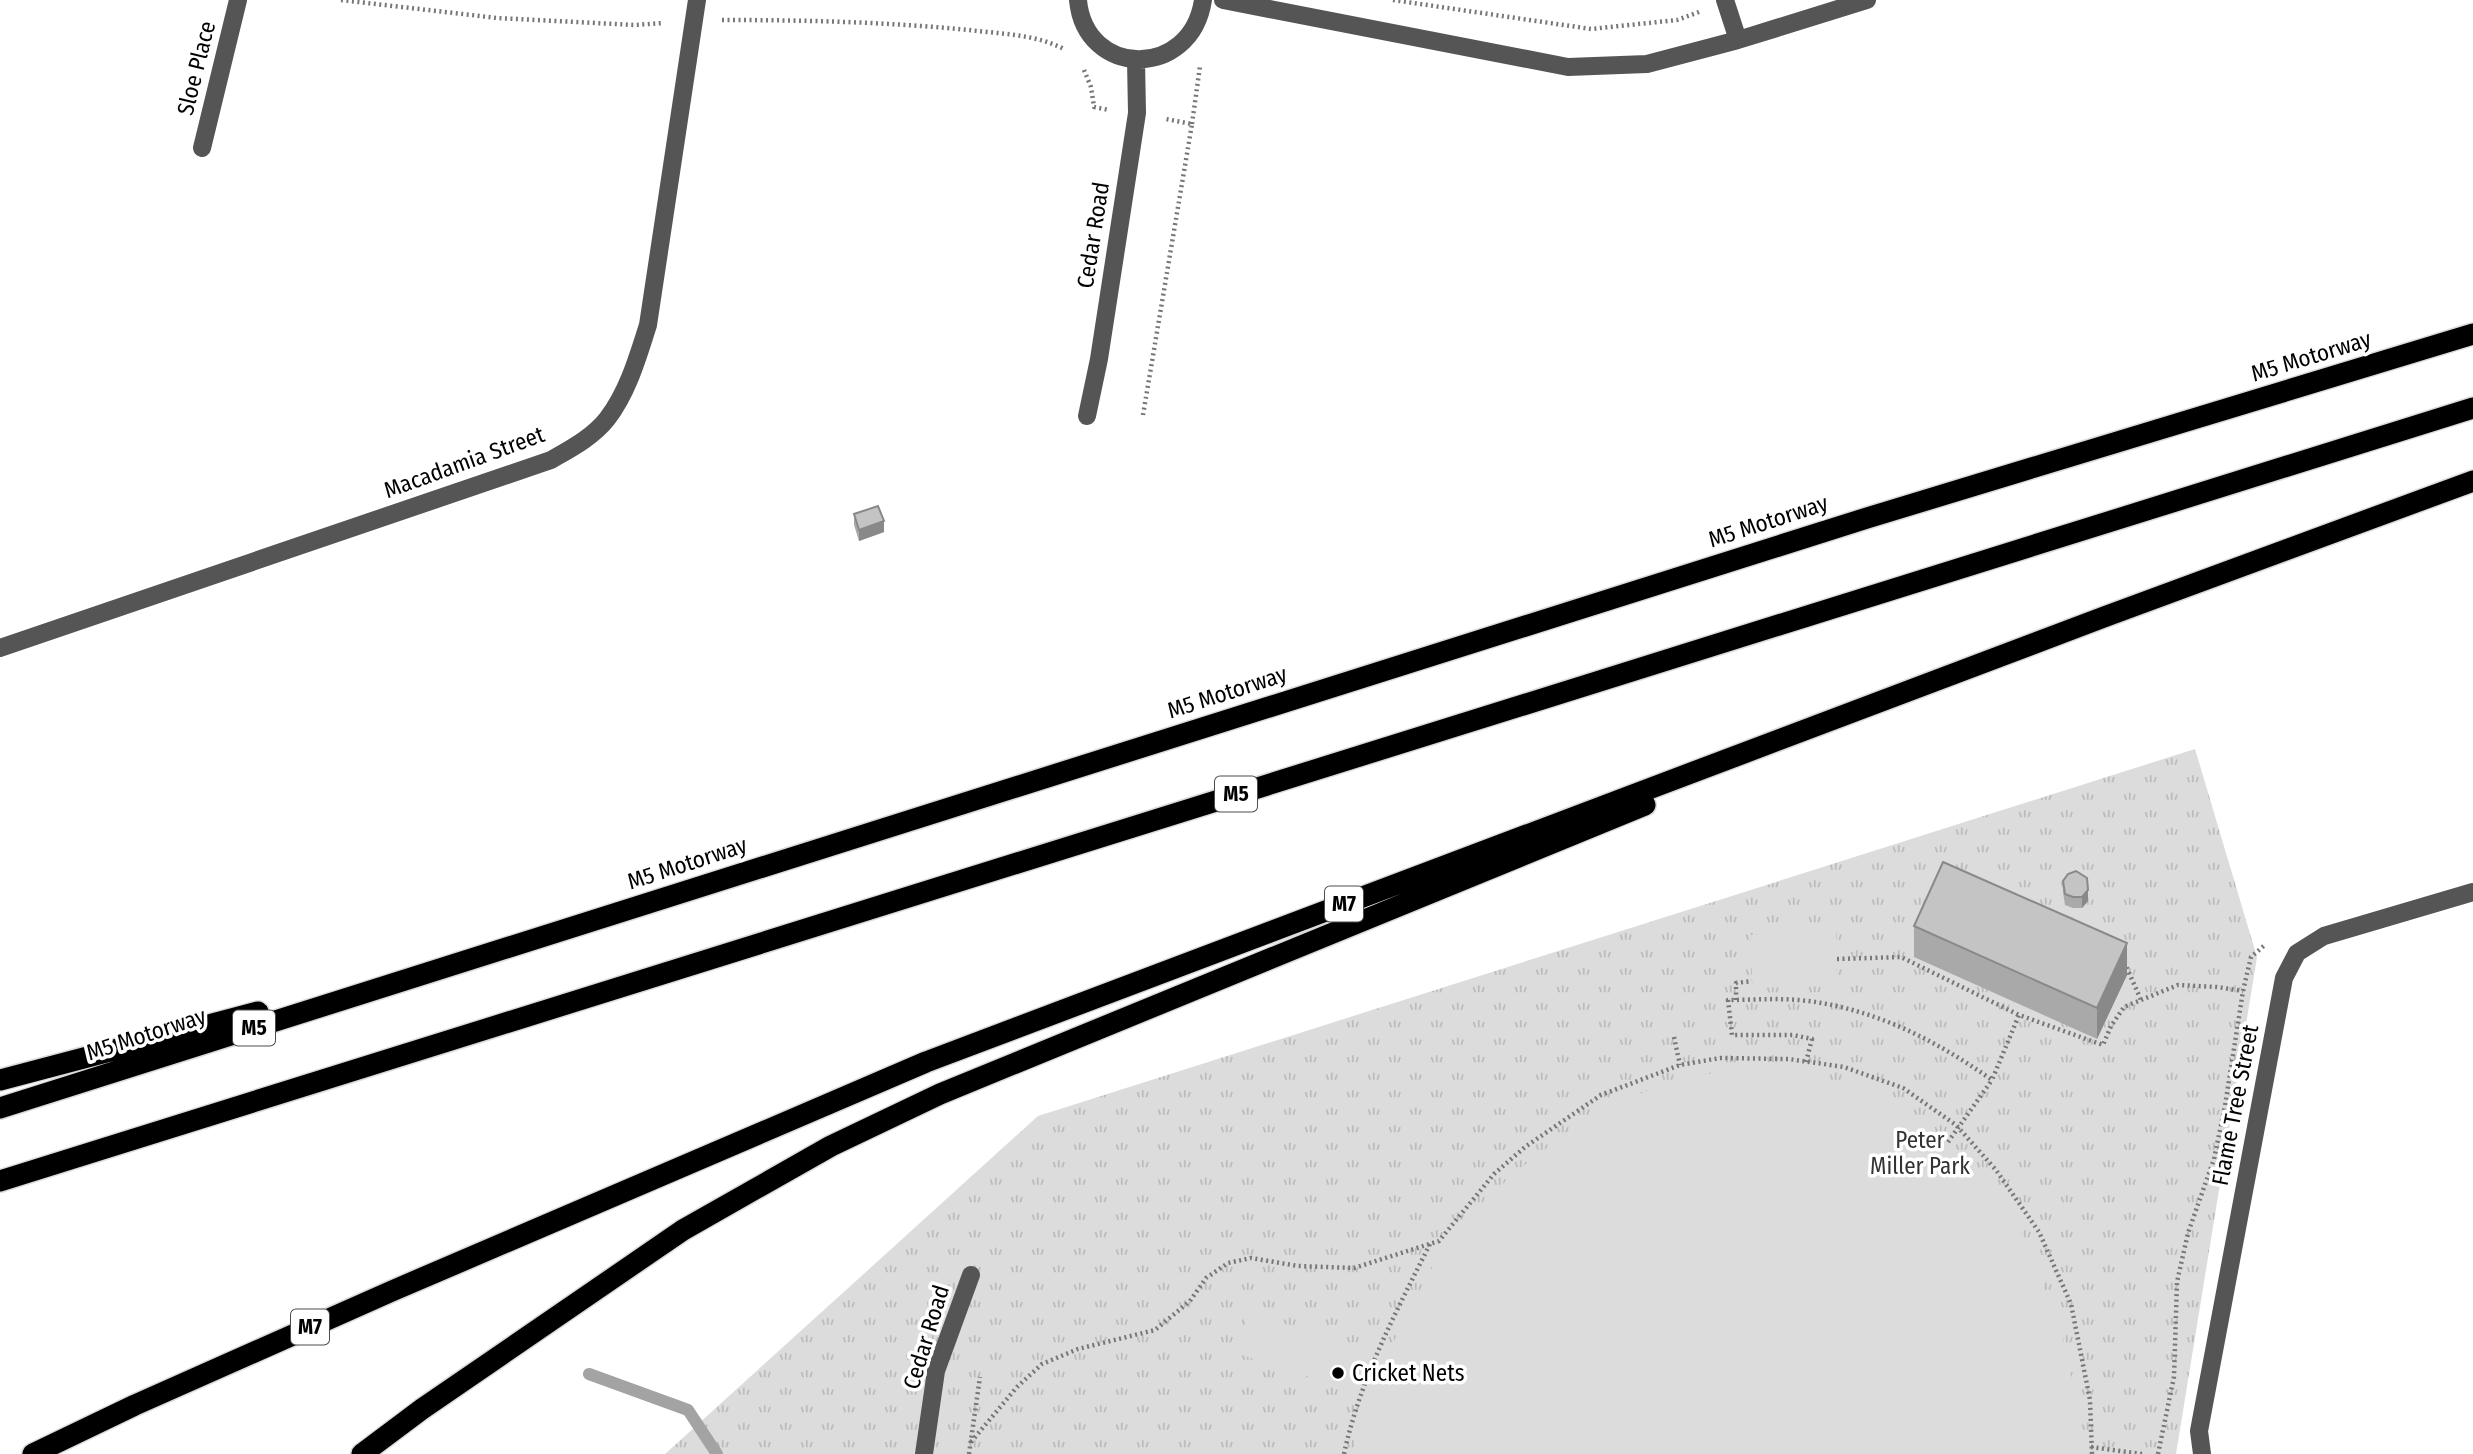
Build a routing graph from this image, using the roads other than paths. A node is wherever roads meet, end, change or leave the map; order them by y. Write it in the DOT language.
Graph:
graph roads {
  1 [pos="238,0"];
  2 [pos="697,0"];
  3 [pos="1078,0"];
  4 [pos="1203,0"];
  5 [pos="1223,0"];
  6 [pos="1867,0"];
  7 [pos="1726,2"];
  8 [pos="1738,40"];
  9 [pos="1136,60"];
  10 [pos="202,148"];
  11 [pos="2473,334"];
  12 [pos="2473,408"];
  13 [pos="1087,415"];
  14 [pos="2473,481"];
  15 [pos="2104,617"];
  16 [pos="0,648"];
  17 [pos="2473,892"];
  18 [pos="507,947"];
  19 [pos="0,1080"];
  20 [pos="0,1108"];
  21 [pos="0,1181"];
  22 [pos="971,1275"];
  23 [pos="33,1454"];
  24 [pos="362,1454"];
  25 [pos="924,1454"];
  26 [pos="2202,1454"];
  1 -- 10 [label="street, Sloe Place"];
  2 -- 16 [label="street, Macadamia Street"];
  3 -- 9 [label="street"];
  4 -- 9 [label="street"];
  5 -- 8 [label="street"];
  6 -- 8 [label="street"];
  7 -- 8 [label="street"];
  9 -- 13 [label="street, Cedar Road"];
  11 -- 18 [label="highway, M5 Motorway / M5"];
  12 -- 21 [label="highway, M5"];
  14 -- 15 [label="highway"];
  15 -- 23 [label="highway, M7"];
  15 -- 24 [label="highway"];
  17 -- 26 [label="street, Flame Tree Street"];
  18 -- 19 [label="highway, M5"];
  18 -- 20 [label="highway, M5 Motorway / M5"];
  22 -- 25 [label="street, Cedar Road"];
}
